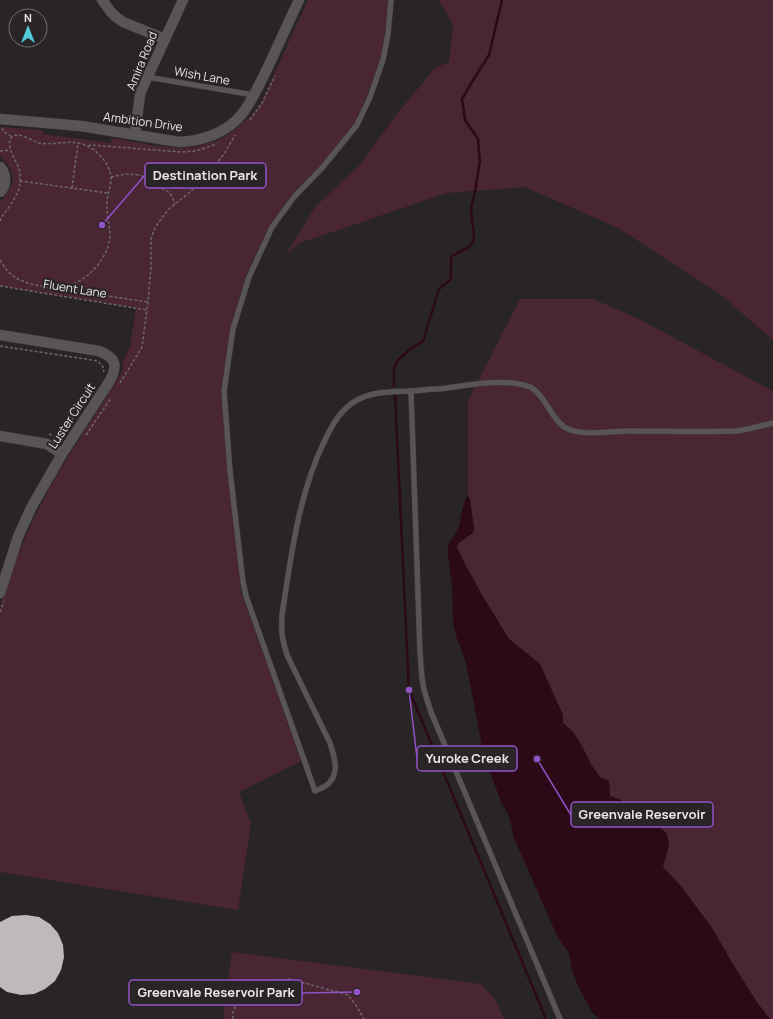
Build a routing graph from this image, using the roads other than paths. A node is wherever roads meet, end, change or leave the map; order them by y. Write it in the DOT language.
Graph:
graph roads {
  1 [pos="102,0"];
  2 [pos="183,0"];
  3 [pos="299,0"];
  4 [pos="391,0"];
  5 [pos="164,39"];
  6 [pos="147,77"];
  7 [pos="254,95"];
  8 [pos="1,122"];
  9 [pos="135,134"];
  10 [pos="0,168"];
  11 [pos="0,191"];
  12 [pos="0,334"];
  13 [pos="411,391"];
  14 [pos="773,424"];
  15 [pos="0,436"];
  16 [pos="62,454"];
  17 [pos="0,592"];
  18 [pos="560,1019"];
  1 -- 5 [label="street"];
  2 -- 5 [label="street, Amira Road"];
  3 -- 7 [label="street, Ambition Drive"];
  4 -- 13 [label="lane"];
  5 -- 6 [label="street, Amira Road"];
  6 -- 7 [label="lane, Wish Lane"];
  6 -- 9 [label="street, Amira Road"];
  7 -- 9 [label="street, Ambition Drive"];
  8 -- 9 [label="street, Ambition Drive"];
  10 -- 11 [label="street"];
  12 -- 16 [label="street, Luster Circuit"];
  13 -- 14 [label="lane"];
  13 -- 18 [label="lane"];
  15 -- 16 [label="street"];
  16 -- 17 [label="street, Luster Circuit"];
}
